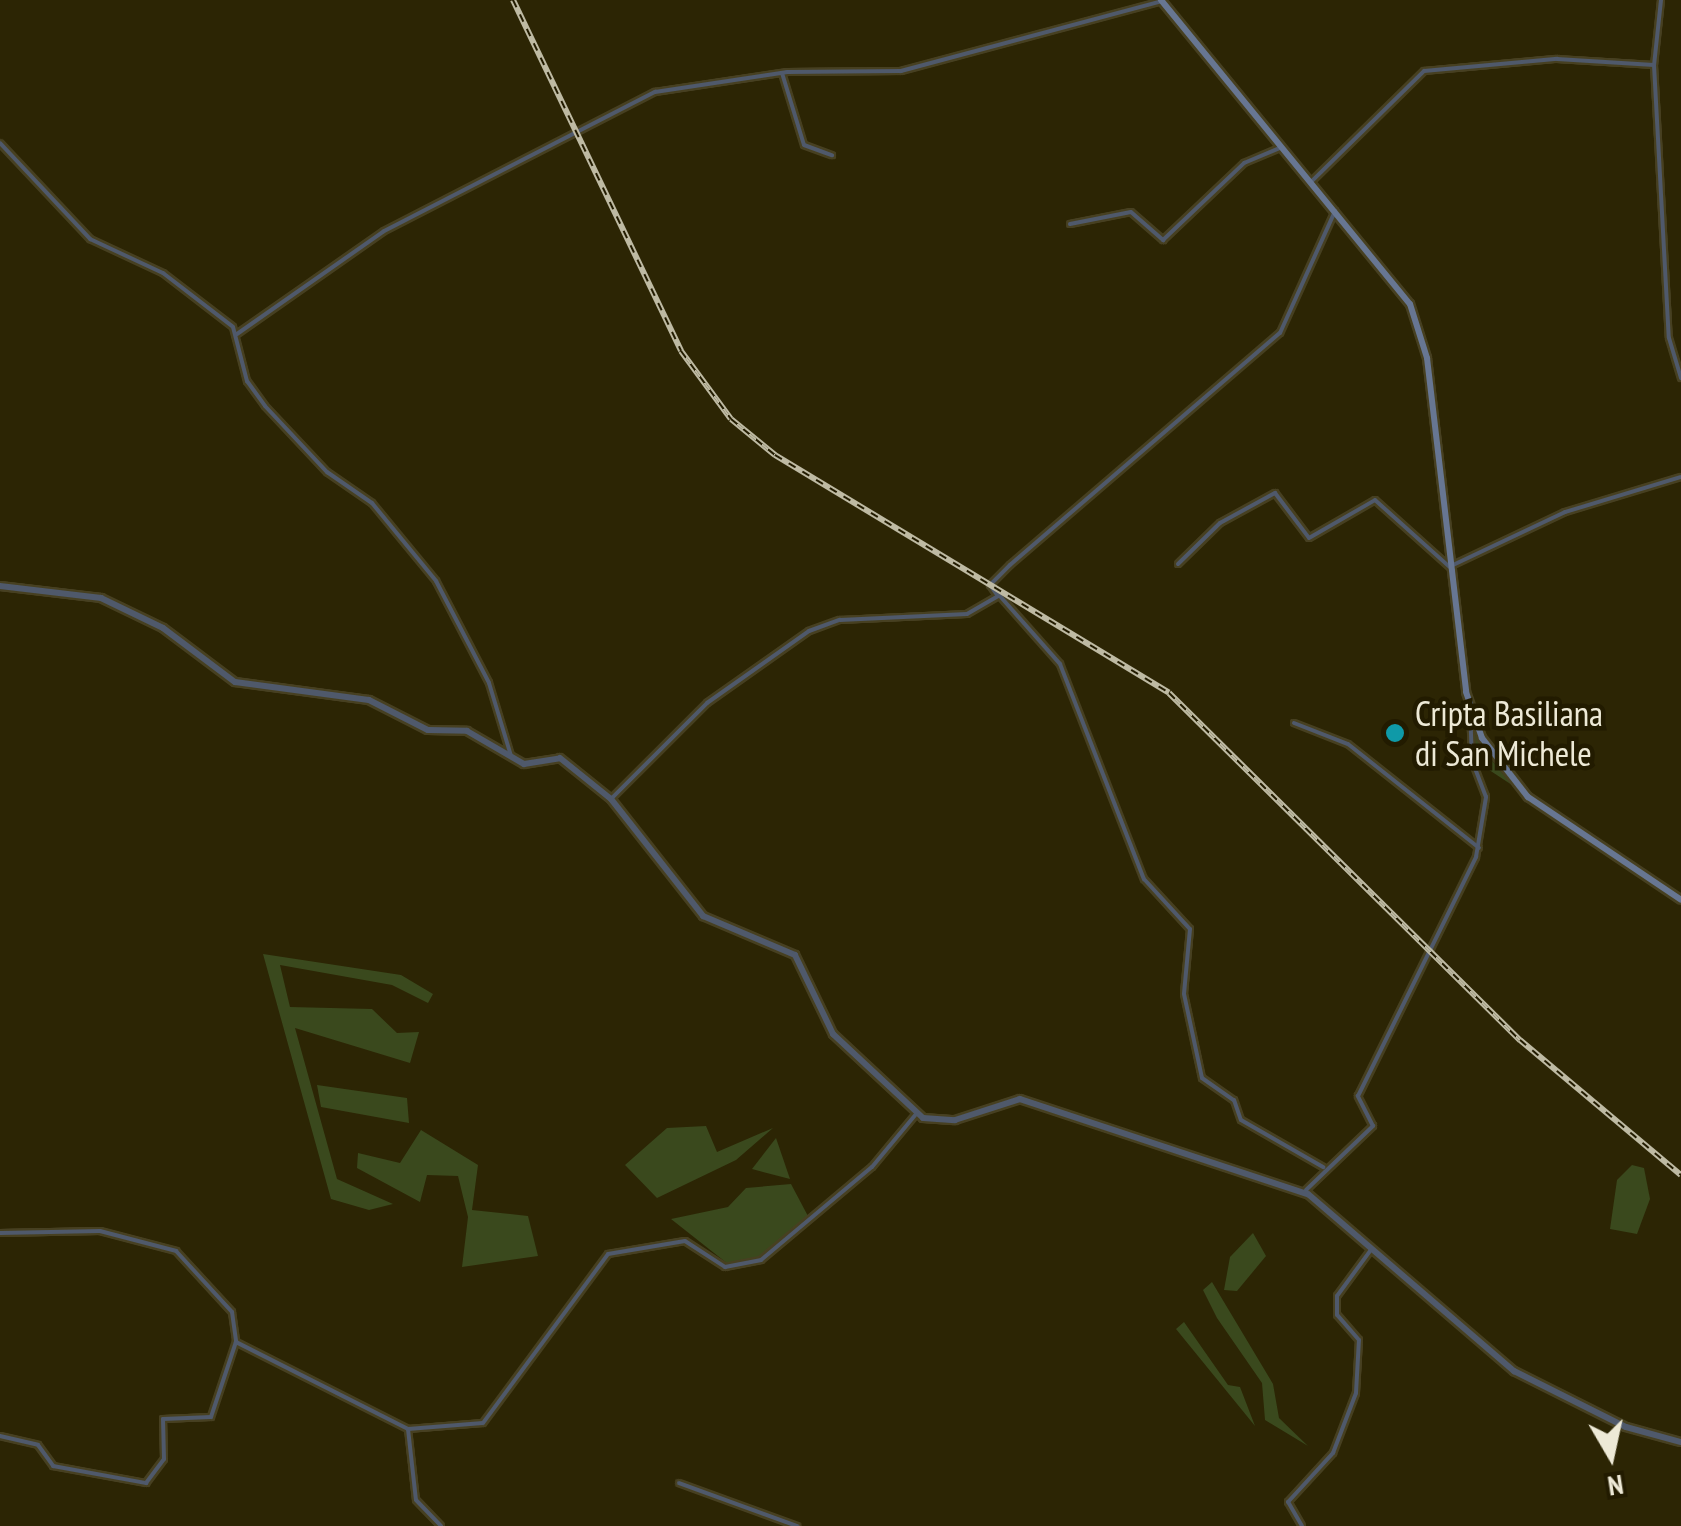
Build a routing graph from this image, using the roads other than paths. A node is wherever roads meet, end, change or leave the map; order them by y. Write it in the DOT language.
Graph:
graph roads {
  1 [pos="1162,0"];
  2 [pos="1661,0"];
  3 [pos="1654,65"];
  4 [pos="782,72"];
  5 [pos="0,142"];
  6 [pos="1282,146"];
  7 [pos="832,155"];
  8 [pos="1311,182"];
  9 [pos="1335,211"];
  10 [pos="1070,224"];
  11 [pos="237,334"];
  12 [pos="1681,378"];
  13 [pos="1681,477"];
  14 [pos="1178,564"];
  15 [pos="1452,568"];
  16 [pos="0,586"];
  17 [pos="999,594"];
  18 [pos="1470,708"];
  19 [pos="1294,723"];
  20 [pos="511,756"];
  21 [pos="611,799"];
  22 [pos="1479,848"];
  23 [pos="1681,900"];
  24 [pos="917,1112"];
  25 [pos="1322,1166"];
  26 [pos="1306,1193"];
  27 [pos="0,1232"];
  28 [pos="1370,1251"];
  29 [pos="236,1342"];
  30 [pos="408,1429"];
  31 [pos="0,1436"];
  32 [pos="1681,1442"];
  33 [pos="679,1483"];
  34 [pos="441,1526"];
  35 [pos="797,1526"];
  36 [pos="1302,1526"];
  1 -- 4 [label="street"];
  1 -- 6 [label="main road"];
  2 -- 3 [label="street"];
  3 -- 8 [label="street"];
  3 -- 12 [label="street"];
  4 -- 7 [label="street"];
  4 -- 11 [label="street"];
  5 -- 11 [label="street"];
  6 -- 8 [label="main road"];
  6 -- 10 [label="street"];
  8 -- 9 [label="main road"];
  9 -- 15 [label="main road"];
  9 -- 17 [label="street"];
  11 -- 20 [label="street"];
  13 -- 15 [label="street"];
  14 -- 15 [label="street"];
  15 -- 18 [label="main road"];
  16 -- 20 [label="street"];
  17 -- 21 [label="street"];
  17 -- 25 [label="street"];
  18 -- 22 [label="street"];
  18 -- 23 [label="main road"];
  19 -- 22 [label="street"];
  20 -- 21 [label="street"];
  21 -- 24 [label="street"];
  22 -- 25 [label="street"];
  24 -- 26 [label="street"];
  24 -- 30 [label="street"];
  25 -- 26 [label="street"];
  26 -- 28 [label="street"];
  27 -- 29 [label="street"];
  28 -- 32 [label="street"];
  28 -- 36 [label="street"];
  29 -- 30 [label="street"];
  29 -- 31 [label="street"];
  30 -- 34 [label="street"];
  33 -- 35 [label="street"];
}
